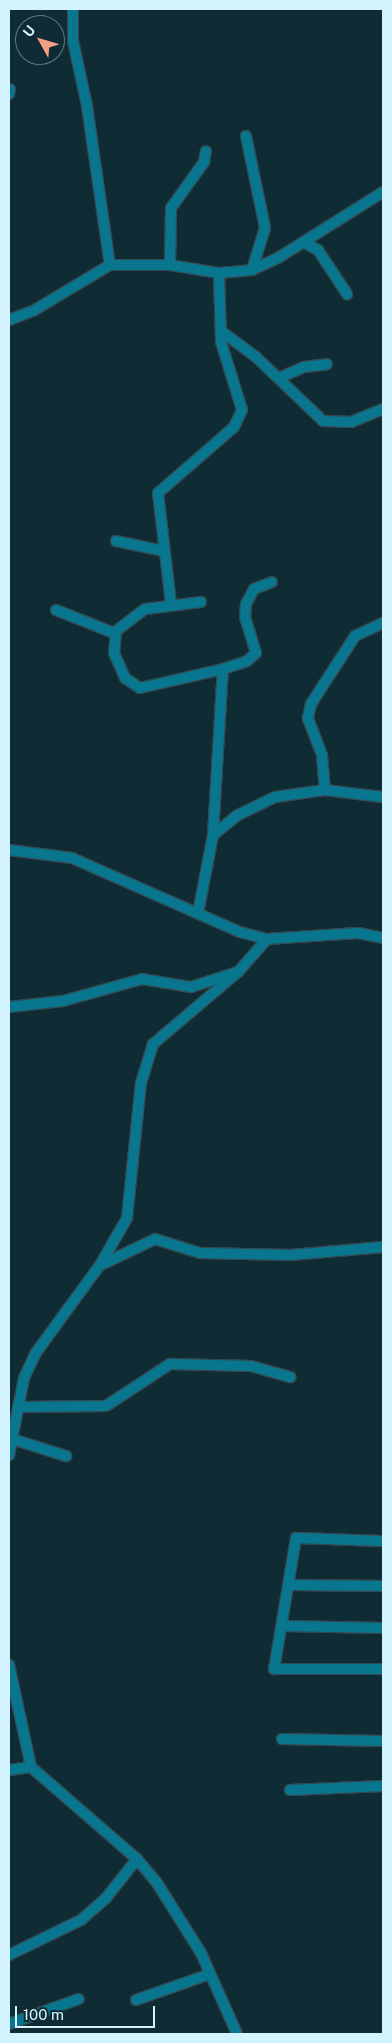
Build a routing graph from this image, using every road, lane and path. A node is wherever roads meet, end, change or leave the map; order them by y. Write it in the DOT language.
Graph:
graph roads {
  1 [pos="73,9"];
  2 [pos="246,136"];
  3 [pos="206,151"];
  4 [pos="383,192"];
  5 [pos="305,244"];
  6 [pos="110,264"];
  7 [pos="170,265"];
  8 [pos="252,270"];
  9 [pos="219,273"];
  10 [pos="347,294"];
  11 [pos="9,320"];
  12 [pos="221,331"];
  13 [pos="327,364"];
  14 [pos="279,378"];
  15 [pos="383,409"];
  16 [pos="116,541"];
  17 [pos="163,551"];
  18 [pos="272,582"];
  19 [pos="201,602"];
  20 [pos="170,603"];
  21 [pos="56,610"];
  22 [pos="383,623"];
  23 [pos="114,633"];
  24 [pos="223,670"];
  25 [pos="325,790"];
  26 [pos="383,797"];
  27 [pos="212,835"];
  28 [pos="9,850"];
  29 [pos="198,913"];
  30 [pos="383,938"];
  31 [pos="267,939"];
  32 [pos="238,972"];
  33 [pos="9,1007"];
  34 [pos="383,1247"];
  35 [pos="100,1266"];
  36 [pos="290,1377"];
  37 [pos="18,1407"];
  38 [pos="10,1446"];
  39 [pos="66,1456"];
  40 [pos="383,1542"];
  41 [pos="291,1585"];
  42 [pos="383,1586"];
  43 [pos="285,1626"];
  44 [pos="383,1628"];
  45 [pos="9,1665"];
  46 [pos="383,1669"];
  47 [pos="282,1739"];
  48 [pos="383,1741"];
  49 [pos="32,1767"];
  50 [pos="9,1770"];
  51 [pos="383,1786"];
  52 [pos="290,1790"];
  53 [pos="137,1859"];
  54 [pos="9,1955"];
  55 [pos="210,1974"];
  56 [pos="79,1999"];
  57 [pos="136,2000"];
  58 [pos="9,2024"];
  59 [pos="237,2034"];
  1 -- 6 [label="street"];
  2 -- 8 [label="street"];
  3 -- 7 [label="street"];
  4 -- 5 [label="street"];
  5 -- 8 [label="street"];
  5 -- 10 [label="street"];
  6 -- 7 [label="street"];
  6 -- 11 [label="street"];
  7 -- 9 [label="street"];
  8 -- 9 [label="street"];
  9 -- 12 [label="street"];
  12 -- 14 [label="street"];
  12 -- 17 [label="street"];
  13 -- 14 [label="street"];
  14 -- 15 [label="street"];
  16 -- 17 [label="street"];
  17 -- 20 [label="street"];
  18 -- 24 [label="street"];
  19 -- 20 [label="street"];
  20 -- 23 [label="street"];
  21 -- 23 [label="street"];
  22 -- 25 [label="street"];
  23 -- 24 [label="street"];
  24 -- 27 [label="street"];
  25 -- 26 [label="street"];
  25 -- 27 [label="street"];
  27 -- 29 [label="street"];
  28 -- 29 [label="street"];
  29 -- 31 [label="street"];
  30 -- 31 [label="street"];
  31 -- 32 [label="street"];
  32 -- 33 [label="street"];
  32 -- 35 [label="street"];
  34 -- 35 [label="street"];
  35 -- 37 [label="street"];
  36 -- 37 [label="street"];
  37 -- 38 [label="street"];
  38 -- 39 [label="street"];
  40 -- 41 [label="street"];
  41 -- 42 [label="street"];
  41 -- 43 [label="street"];
  43 -- 44 [label="street"];
  43 -- 46 [label="street"];
  45 -- 49 [label="street"];
  47 -- 48 [label="street"];
  49 -- 50 [label="street"];
  49 -- 53 [label="street"];
  51 -- 52 [label="street"];
  53 -- 54 [label="street"];
  53 -- 55 [label="street"];
  55 -- 57 [label="street"];
  55 -- 59 [label="street"];
  56 -- 58 [label="street"];
}
